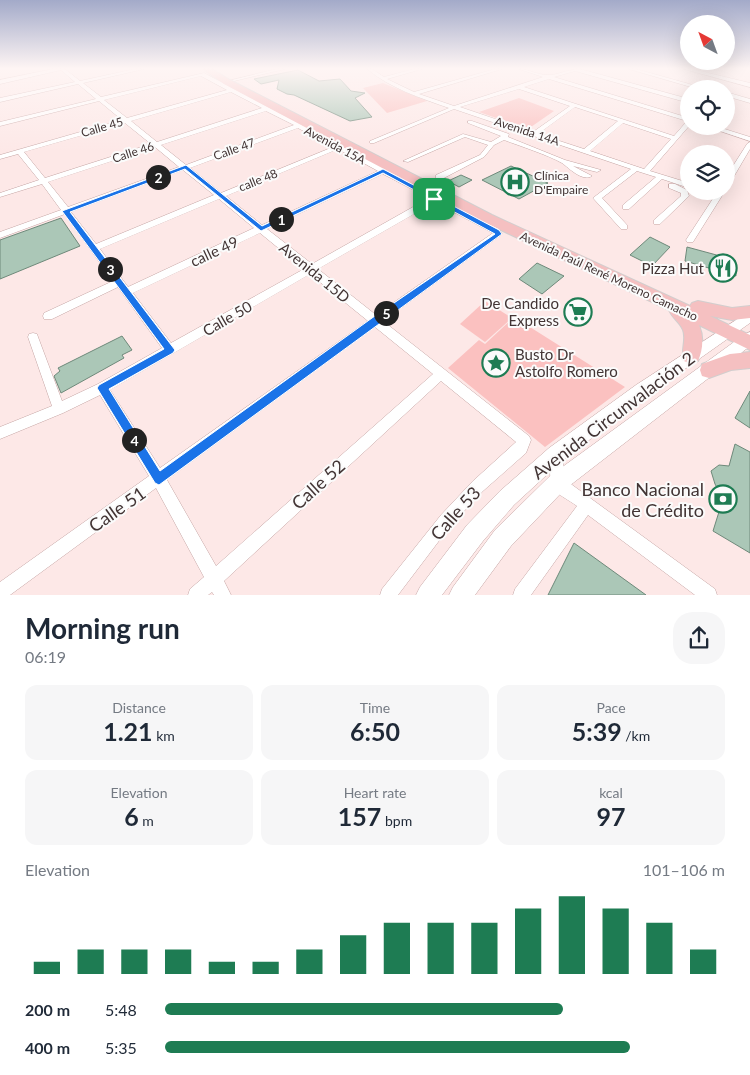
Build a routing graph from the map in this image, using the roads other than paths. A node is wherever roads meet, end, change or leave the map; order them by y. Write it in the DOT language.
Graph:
graph roads {
  1 [pos="13,97"];
  2 [pos="97,97"];
  3 [pos="108,97"];
  4 [pos="197,97"];
  5 [pos="249,97"];
  6 [pos="255,97"];
  7 [pos="255,97"];
  8 [pos="423,97"];
  9 [pos="487,97"];
  10 [pos="550,97"];
  11 [pos="612,97"];
  12 [pos="735,97"];
  13 [pos="100,99"];
  14 [pos="0,100"];
  15 [pos="750,101"];
  16 [pos="574,105"];
  17 [pos="456,107"];
  18 [pos="266,109"];
  19 [pos="680,118"];
  20 [pos="126,120"];
  21 [pos="622,121"];
  22 [pos="470,122"];
  23 [pos="0,124"];
  24 [pos="298,126"];
  25 [pos="513,126"];
  26 [pos="520,128"];
  27 [pos="680,131"];
  28 [pos="535,133"];
  29 [pos="735,134"];
  30 [pos="505,136"];
  31 [pos="674,138"];
  32 [pos="750,139"];
  33 [pos="372,142"];
  34 [pos="492,144"];
  35 [pos="750,144"];
  36 [pos="156,145"];
  37 [pos="338,147"];
  38 [pos="587,150"];
  39 [pos="19,151"];
  40 [pos="0,157"];
  41 [pos="406,161"];
  42 [pos="563,161"];
  43 [pos="186,167"];
  44 [pos="637,168"];
  45 [pos="735,168"];
  46 [pos="597,170"];
  47 [pos="383,171"];
  48 [pos="646,171"];
  49 [pos="588,176"];
  50 [pos="439,177"];
  51 [pos="659,179"];
  52 [pos="44,181"];
  53 [pos="680,184"];
  54 [pos="0,195"];
  55 [pos="220,195"];
  56 [pos="441,195"];
  57 [pos="716,200"];
  58 [pos="626,207"];
  59 [pos="66,211"];
  60 [pos="657,222"];
  61 [pos="624,227"];
  62 [pos="261,229"];
  63 [pos="496,231"];
  64 [pos="0,235"];
  65 [pos="690,240"];
  66 [pos="94,248"];
  67 [pos="312,269"];
  68 [pos="120,282"];
  69 [pos="126,292"];
  70 [pos="668,302"];
  71 [pos="48,316"];
  72 [pos="375,320"];
  73 [pos="745,330"];
  74 [pos="33,337"];
  75 [pos="170,350"];
  76 [pos="691,356"];
  77 [pos="750,360"];
  78 [pos="709,370"];
  79 [pos="441,374"];
  80 [pos="102,388"];
  81 [pos="59,409"];
  82 [pos="0,433"];
  83 [pos="521,437"];
  84 [pos="556,454"];
  85 [pos="159,479"];
  86 [pos="556,483"];
  87 [pos="586,506"];
  88 [pos="213,578"];
  89 [pos="0,592"];
  90 [pos="196,595"];
  91 [pos="223,595"];
  92 [pos="388,595"];
  93 [pos="428,595"];
  94 [pos="461,595"];
  95 [pos="521,595"];
  96 [pos="709,595"];
  1 -- 14 [label="street"];
  2 -- 13 [label="street, Avenida 15D"];
  3 -- 13 [label="street"];
  4 -- 20 [label="street, Calle 45"];
  5 -- 18 [label="street, Avenida 15A"];
  6 -- 56 [label="main road, Avenida Paúl René Moreno Camacho"];
  7 -- 56 [label="main road, Avenida Paúl René Moreno Camacho"];
  8 -- 17 [label="street, Avenida 14A"];
  9 -- 17 [label="street"];
  10 -- 16 [label="street"];
  11 -- 19 [label="street"];
  12 -- 15 [label="street"];
  13 -- 20 [label="street, Avenida 15D"];
  13 -- 23 [label="street"];
  16 -- 21 [label="street"];
  16 -- 28 [label="street"];
  17 -- 25 [label="street, Avenida 14A"];
  17 -- 33 [label="street"];
  18 -- 24 [label="street, Avenida 15A"];
  18 -- 36 [label="street, Calle 46"];
  20 -- 36 [label="street, Avenida 15D"];
  20 -- 39 [label="street, Calle 45"];
  21 -- 31 [label="street"];
  21 -- 38 [label="street"];
  22 -- 30 [label="street"];
  24 -- 37 [label="street, Avenida 15A"];
  24 -- 43 [label="street, Calle 47"];
  25 -- 26 [label="street, Avenida 14A"];
  25 -- 30 [label="street"];
  26 -- 28 [label="street, Avenida 14A"];
  26 -- 30 [label="street"];
  27 -- 31 [label="street"];
  28 -- 38 [label="street, Avenida 14A"];
  29 -- 32 [label="street"];
  30 -- 34 [label="street"];
  30 -- 42 [label="street"];
  31 -- 48 [label="street"];
  34 -- 41 [label="street"];
  34 -- 50 [label="street"];
  35 -- 45 [label="street"];
  36 -- 43 [label="street, Avenida 15D"];
  36 -- 52 [label="street, Calle 46"];
  37 -- 47 [label="street, Avenida 15A"];
  37 -- 55 [label="street, calle 48"];
  38 -- 44 [label="street, Avenida 14A"];
  39 -- 40 [label="street, Calle 45"];
  39 -- 52 [label="street"];
  42 -- 46 [label="street"];
  42 -- 49 [label="street"];
  43 -- 55 [label="street, Avenida 15D"];
  43 -- 59 [label="street, Calle 47"];
  44 -- 48 [label="street, Avenida 14A"];
  44 -- 61 [label="street"];
  47 -- 56 [label="street, Avenida 15A"];
  47 -- 62 [label="street, calle 49"];
  48 -- 51 [label="street, Avenida 14A"];
  51 -- 53 [label="street, Avenida 14A"];
  51 -- 58 [label="street"];
  51 -- 60 [label="street"];
  52 -- 54 [label="street, Calle 46"];
  52 -- 59 [label="street"];
  55 -- 62 [label="street, Avenida 15D"];
  55 -- 66 [label="street, calle 48"];
  56 -- 63 [label="street, Avenida 15A"];
  56 -- 67 [label="street, Calle 50"];
  56 -- 70 [label="main road, Avenida Paúl René Moreno Camacho"];
  56 -- 73 [label="main road, Avenida Paúl René Moreno Camacho"];
  57 -- 65 [label="street"];
  59 -- 64 [label="street, Calle 47"];
  59 -- 66 [label="street"];
  62 -- 67 [label="street, Avenida 15D"];
  62 -- 69 [label="street, calle 49"];
  63 -- 72 [label="street, Calle 51"];
  66 -- 68 [label="street"];
  67 -- 72 [label="street, Avenida 15D"];
  67 -- 75 [label="street, Calle 50"];
  68 -- 69 [label="street"];
  68 -- 71 [label="street"];
  69 -- 75 [label="street"];
  70 -- 73 [label="main road, Avenida Paúl René Moreno Camacho"];
  70 -- 76 [label="main road"];
  72 -- 79 [label="street, Avenida 15D"];
  72 -- 85 [label="street, Calle 51"];
  73 -- 76 [label="main road, Avenida Circunvalación 2"];
  73 -- 78 [label="main road, Avenida Circunvalación 2"];
  74 -- 81 [label="street"];
  75 -- 80 [label="street, Calle 50"];
  76 -- 84 [label="main road, Avenida Circunvalación 2"];
  77 -- 78 [label="main road"];
  78 -- 86 [label="main road, Avenida Circunvalación 2"];
  79 -- 83 [label="street, Avenida 15D"];
  79 -- 88 [label="street, Calle 52"];
  80 -- 81 [label="street, Calle 50"];
  80 -- 85 [label="street"];
  81 -- 82 [label="street, Calle 50"];
  83 -- 92 [label="street, Calle 53"];
  84 -- 86 [label="street"];
  84 -- 93 [label="main road, Avenida Circunvalación 2"];
  85 -- 88 [label="street"];
  85 -- 89 [label="street, Calle 51"];
  86 -- 87 [label="street"];
  86 -- 94 [label="main road, Avenida Circunvalación 2"];
  87 -- 95 [label="street"];
  87 -- 96 [label="street"];
  88 -- 90 [label="street, Calle 52"];
  88 -- 91 [label="street"];
}
